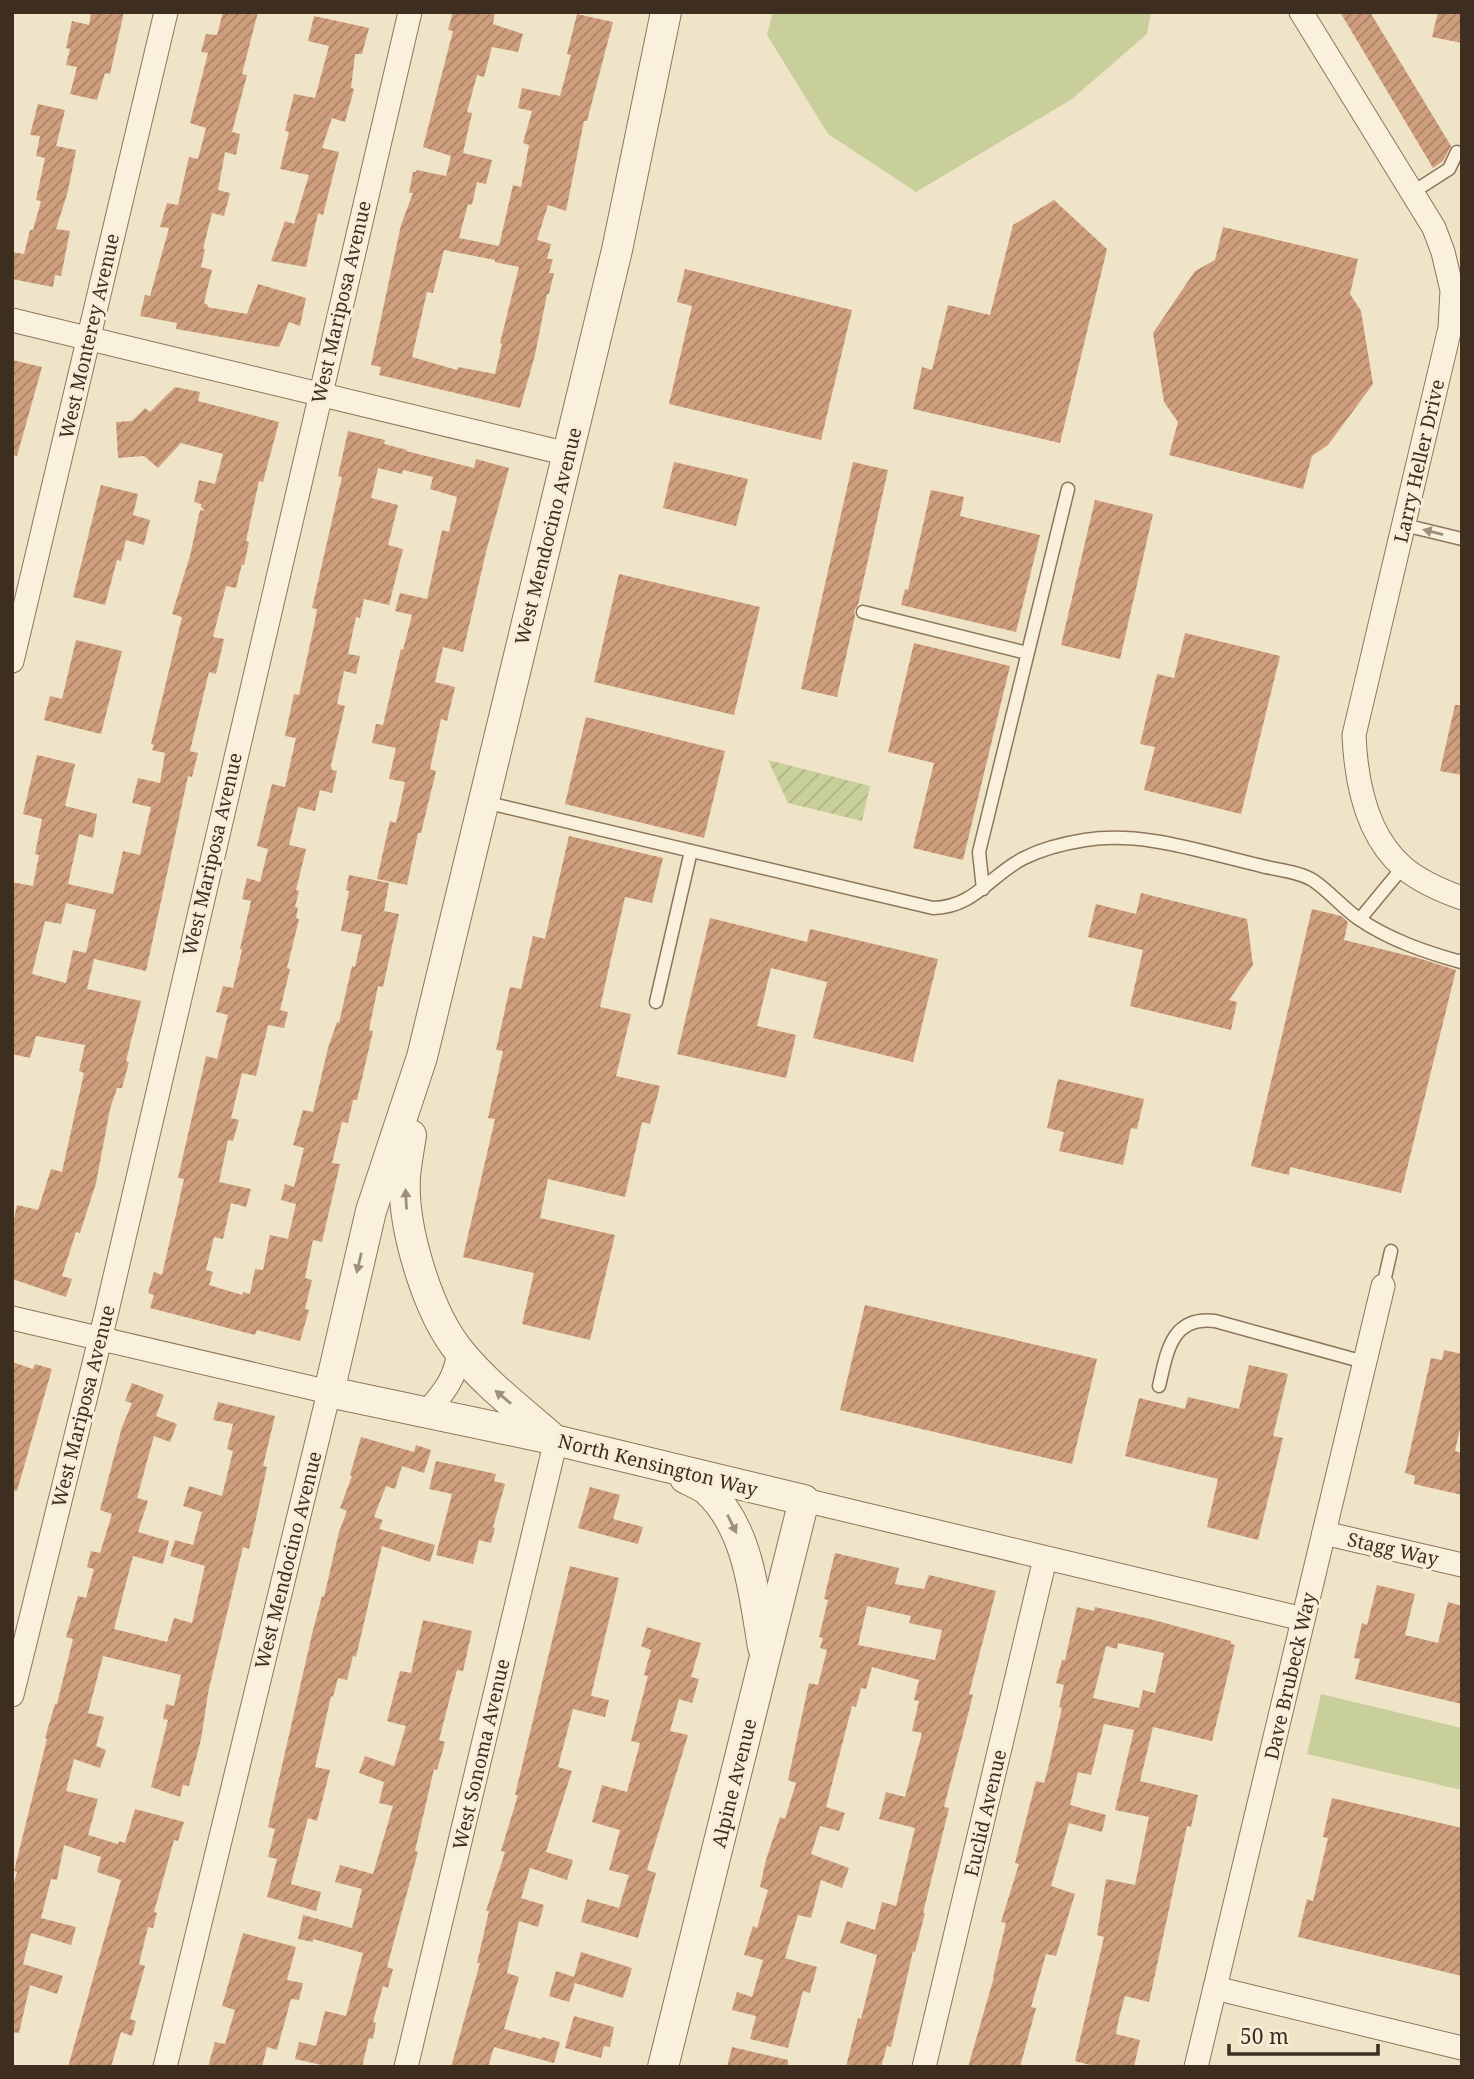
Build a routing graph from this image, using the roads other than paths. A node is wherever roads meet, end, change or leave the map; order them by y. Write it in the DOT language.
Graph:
graph roads {
  1 [pos="166,12"];
  2 [pos="410,12"];
  3 [pos="666,12"];
  4 [pos="1301,12"];
  5 [pos="1457,152"];
  6 [pos="1413,192"];
  7 [pos="12,320"];
  8 [pos="88,338"];
  9 [pos="319,393"];
  10 [pos="568,454"];
  11 [pos="1068,489"];
  12 [pos="1404,525"];
  13 [pos="1462,540"];
  14 [pos="863,612"];
  15 [pos="1027,653"];
  16 [pos="12,661"];
  17 [pos="484,802"];
  18 [pos="691,851"];
  19 [pos="1403,867"];
  20 [pos="983,889"];
  21 [pos="1462,898"];
  22 [pos="1360,919"];
  23 [pos="1462,961"];
  24 [pos="656,1002"];
  25 [pos="422,1057"];
  26 [pos="1391,1251"];
  27 [pos="1383,1286"];
  28 [pos="12,1318"];
  29 [pos="100,1339"];
  30 [pos="459,1351"];
  31 [pos="1364,1362"];
  32 [pos="1159,1386"];
  33 [pos="328,1392"];
  34 [pos="426,1412"];
  35 [pos="556,1440"];
  36 [pos="663,1466"];
  37 [pos="804,1500"];
  38 [pos="1324,1533"];
  39 [pos="1045,1559"];
  40 [pos="1462,1565"];
  41 [pos="1303,1619"];
  42 [pos="765,1658"];
  43 [pos="12,1695"];
  44 [pos="1215,1988"];
  45 [pos="1462,2048"];
  46 [pos="165,2067"];
  47 [pos="406,2067"];
  48 [pos="663,2067"];
  49 [pos="924,2067"];
  50 [pos="1196,2067"];
  1 -- 8 [label="street, West Monterey Avenue"];
  2 -- 9 [label="street, West Mariposa Avenue"];
  3 -- 10 [label="street, West Mendocino Avenue"];
  4 -- 6 [label="street, Larry Heller Drive"];
  5 -- 6 [label="lane"];
  6 -- 12 [label="street, Larry Heller Drive"];
  7 -- 8 [label="street"];
  8 -- 9 [label="street"];
  8 -- 16 [label="street, West Monterey Avenue"];
  9 -- 10 [label="street"];
  9 -- 29 [label="street, West Mariposa Avenue"];
  10 -- 17 [label="street, West Mendocino Avenue"];
  11 -- 15 [label="lane"];
  13 -- 12 [label="lane, one-way"];
  12 -- 19 [label="street, Larry Heller Drive"];
  14 -- 15 [label="lane"];
  15 -- 20 [label="lane"];
  17 -- 18 [label="lane"];
  17 -- 25 [label="street, West Mendocino Avenue"];
  18 -- 20 [label="lane"];
  18 -- 24 [label="lane"];
  19 -- 21 [label="street, Larry Heller Drive"];
  19 -- 22 [label="lane"];
  20 -- 22 [label="lane"];
  22 -- 23 [label="lane"];
  30 -- 25 [label="street, West Mendocino Avenue, one-way"];
  25 -- 33 [label="street, West Mendocino Avenue, one-way"];
  26 -- 27 [label="lane"];
  27 -- 31 [label="street, Dave Brubeck Way"];
  28 -- 29 [label="street, North Kensington Way"];
  29 -- 33 [label="street, North Kensington Way"];
  29 -- 43 [label="street, West Mariposa Avenue"];
  30 -- 34 [label="street"];
  35 -- 30 [label="street, West Mendocino Avenue, one-way"];
  31 -- 32 [label="lane"];
  31 -- 38 [label="street, Dave Brubeck Way"];
  33 -- 34 [label="street, North Kensington Way"];
  33 -- 46 [label="street, West Mendocino Avenue"];
  34 -- 35 [label="street, North Kensington Way"];
  35 -- 36 [label="street, North Kensington Way"];
  35 -- 47 [label="street, West Sonoma Avenue"];
  36 -- 37 [label="street, North Kensington Way"];
  36 -- 42 [label="street, one-way"];
  37 -- 39 [label="street, North Kensington Way"];
  37 -- 42 [label="street, Alpine Avenue"];
  38 -- 40 [label="street, Stagg Way"];
  38 -- 41 [label="street, Dave Brubeck Way"];
  39 -- 41 [label="street, North Kensington Way"];
  39 -- 49 [label="street, Euclid Avenue"];
  41 -- 44 [label="street, Dave Brubeck Way"];
  42 -- 48 [label="street, Alpine Avenue"];
  44 -- 45 [label="street"];
  44 -- 50 [label="street, Dave Brubeck Way"];
}
